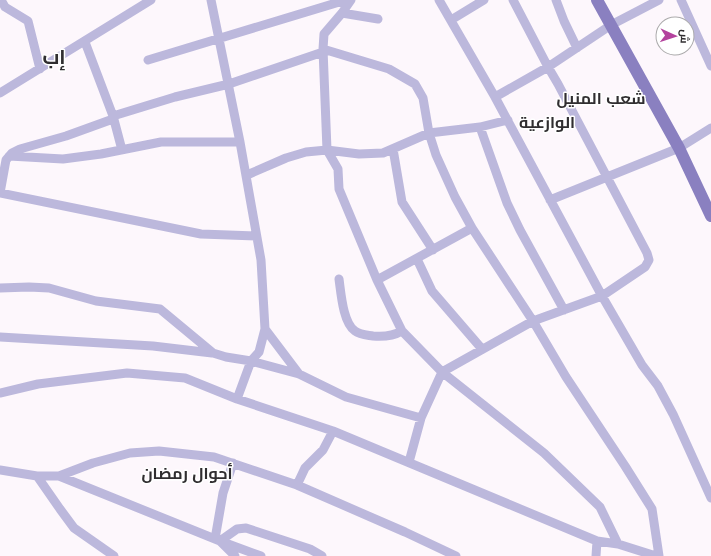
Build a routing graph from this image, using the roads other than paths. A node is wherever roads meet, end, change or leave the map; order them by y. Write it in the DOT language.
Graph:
graph roads {
  1 [pos="1,0"];
  2 [pos="151,0"];
  3 [pos="211,0"];
  4 [pos="346,0"];
  5 [pos="350,0"];
  6 [pos="439,0"];
  7 [pos="484,0"];
  8 [pos="513,0"];
  9 [pos="556,0"];
  10 [pos="597,0"];
  11 [pos="659,0"];
  12 [pos="681,0"];
  13 [pos="342,13"];
  14 [pos="378,19"];
  15 [pos="451,20"];
  16 [pos="611,26"];
  17 [pos="219,38"];
  18 [pos="85,42"];
  19 [pos="577,48"];
  20 [pos="323,50"];
  21 [pos="148,60"];
  22 [pos="711,66"];
  23 [pos="548,68"];
  24 [pos="40,69"];
  25 [pos="229,84"];
  26 [pos="0,93"];
  27 [pos="495,97"];
  28 [pos="113,118"];
  29 [pos="508,120"];
  30 [pos="480,127"];
  31 [pos="711,128"];
  32 [pos="429,133"];
  33 [pos="240,142"];
  34 [pos="679,148"];
  35 [pos="393,149"];
  36 [pos="122,150"];
  37 [pos="327,150"];
  38 [pos="10,156"];
  39 [pos="247,175"];
  40 [pos="607,176"];
  41 [pos="0,193"];
  42 [pos="550,200"];
  43 [pos="711,216"];
  44 [pos="472,228"];
  45 [pos="256,236"];
  46 [pos="433,250"];
  47 [pos="416,259"];
  48 [pos="339,279"];
  49 [pos="377,280"];
  50 [pos="0,288"];
  51 [pos="602,296"];
  52 [pos="564,310"];
  53 [pos="534,321"];
  54 [pos="264,329"];
  55 [pos="402,331"];
  56 [pos="0,337"];
  57 [pos="482,349"];
  58 [pos="213,353"];
  59 [pos="251,361"];
  60 [pos="442,372"];
  61 [pos="299,374"];
  62 [pos="0,393"];
  63 [pos="237,399"];
  64 [pos="421,418"];
  65 [pos="333,431"];
  66 [pos="409,462"];
  67 [pos="233,463"];
  68 [pos="0,470"];
  69 [pos="37,476"];
  70 [pos="59,476"];
  71 [pos="297,485"];
  72 [pos="711,498"];
  73 [pos="217,540"];
  74 [pos="597,541"];
  75 [pos="618,544"];
  76 [pos="114,556"];
  77 [pos="234,556"];
  78 [pos="261,556"];
  79 [pos="322,556"];
  80 [pos="456,556"];
  81 [pos="596,556"];
  82 [pos="658,556"];
  1 -- 24 [label="street"];
  2 -- 18 [label="street"];
  3 -- 17 [label="street"];
  4 -- 17 [label="street"];
  5 -- 13 [label="street"];
  6 -- 15 [label="street"];
  7 -- 15 [label="street"];
  8 -- 23 [label="street"];
  9 -- 19 [label="street"];
  10 -- 16 [label="main road"];
  11 -- 16 [label="street"];
  12 -- 22 [label="street"];
  13 -- 14 [label="street"];
  13 -- 20 [label="street"];
  15 -- 27 [label="street"];
  16 -- 19 [label="street"];
  16 -- 34 [label="main road"];
  17 -- 21 [label="street"];
  17 -- 25 [label="street"];
  18 -- 24 [label="street"];
  18 -- 28 [label="street"];
  19 -- 23 [label="street"];
  20 -- 25 [label="street"];
  20 -- 32 [label="street"];
  20 -- 37 [label="street"];
  23 -- 27 [label="street"];
  23 -- 40 [label="street"];
  24 -- 26 [label="street"];
  25 -- 28 [label="street"];
  25 -- 33 [label="street"];
  27 -- 29 [label="street"];
  28 -- 36 [label="street"];
  28 -- 38 [label="street"];
  29 -- 30 [label="street"];
  29 -- 42 [label="street"];
  30 -- 32 [label="street"];
  30 -- 52 [label="street"];
  31 -- 34 [label="street"];
  32 -- 35 [label="street"];
  32 -- 44 [label="street"];
  33 -- 36 [label="street"];
  33 -- 39 [label="street"];
  34 -- 40 [label="street"];
  34 -- 43 [label="main road"];
  35 -- 37 [label="street"];
  35 -- 46 [label="street"];
  36 -- 38 [label="street"];
  37 -- 39 [label="street"];
  37 -- 49 [label="street"];
  38 -- 41 [label="street"];
  39 -- 45 [label="street"];
  40 -- 42 [label="street"];
  40 -- 51 [label="street"];
  41 -- 45 [label="street"];
  42 -- 51 [label="street"];
  44 -- 46 [label="street"];
  44 -- 53 [label="street"];
  45 -- 54 [label="street"];
  46 -- 47 [label="street"];
  47 -- 49 [label="street"];
  47 -- 57 [label="street"];
  48 -- 55 [label="street"];
  49 -- 55 [label="street"];
  50 -- 58 [label="street"];
  51 -- 52 [label="street"];
  51 -- 72 [label="street"];
  52 -- 53 [label="street"];
  53 -- 57 [label="street"];
  53 -- 82 [label="street"];
  54 -- 59 [label="street"];
  54 -- 61 [label="street"];
  55 -- 60 [label="street"];
  56 -- 58 [label="street"];
  57 -- 60 [label="street"];
  58 -- 59 [label="street"];
  59 -- 61 [label="street"];
  59 -- 63 [label="street"];
  60 -- 64 [label="street"];
  60 -- 75 [label="street"];
  61 -- 64 [label="street"];
  62 -- 63 [label="street"];
  63 -- 65 [label="street"];
  64 -- 66 [label="street"];
  65 -- 66 [label="street"];
  65 -- 71 [label="street"];
  66 -- 74 [label="street"];
  67 -- 70 [label="street"];
  67 -- 71 [label="street"];
  67 -- 73 [label="street"];
  68 -- 69 [label="street"];
  69 -- 70 [label="street"];
  69 -- 76 [label="street"];
  70 -- 73 [label="street"];
  71 -- 80 [label="street"];
  73 -- 77 [label="street"];
  73 -- 78 [label="street"];
  73 -- 79 [label="street"];
  74 -- 75 [label="street"];
  74 -- 81 [label="street"];
  75 -- 82 [label="street"];
}
